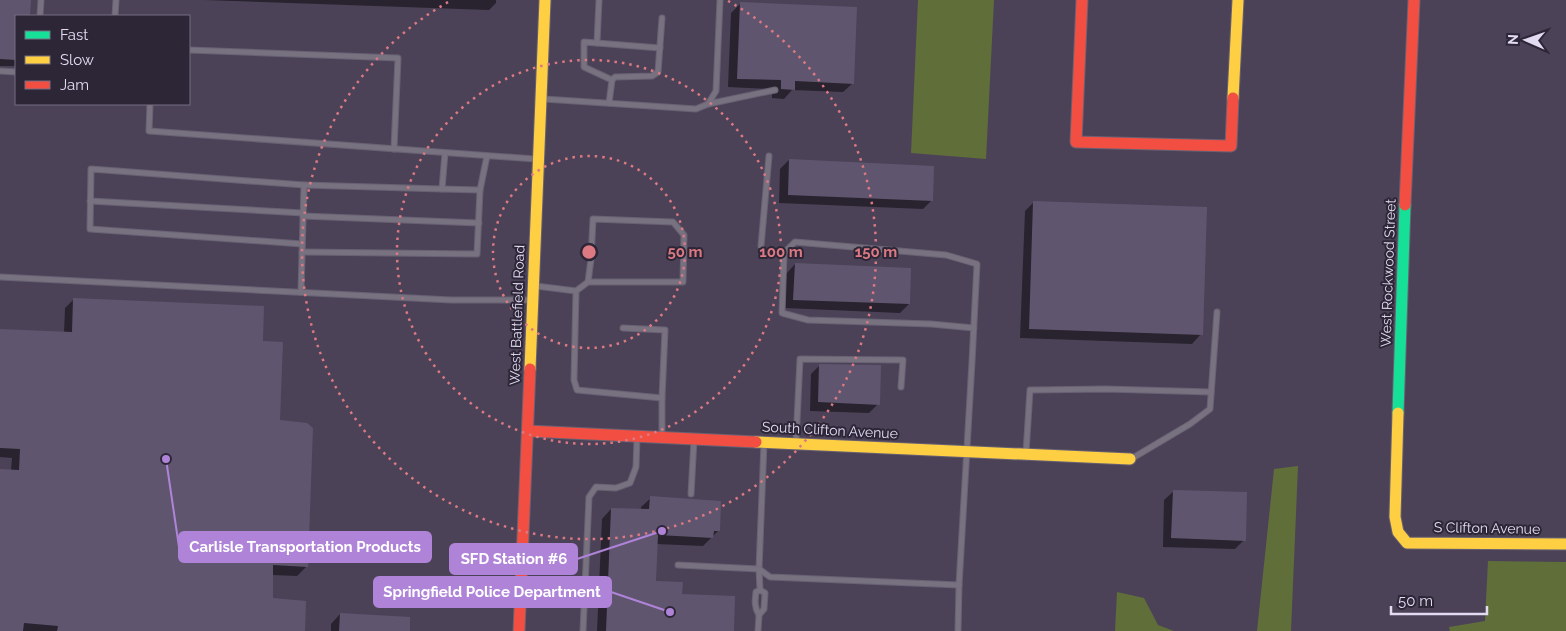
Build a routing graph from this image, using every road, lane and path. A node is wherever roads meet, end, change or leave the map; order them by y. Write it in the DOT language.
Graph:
graph roads {
  1 [pos="41,0"];
  2 [pos="116,0"];
  3 [pos="545,0"];
  4 [pos="599,0"];
  5 [pos="720,0"];
  6 [pos="1082,0"];
  7 [pos="1238,0"];
  8 [pos="1414,0"];
  9 [pos="40,15"];
  10 [pos="115,15"];
  11 [pos="662,18"];
  12 [pos="597,43"];
  13 [pos="660,48"];
  14 [pos="190,50"];
  15 [pos="0,71"];
  16 [pos="15,72"];
  17 [pos="612,80"];
  18 [pos="775,90"];
  19 [pos="541,99"];
  20 [pos="609,103"];
  21 [pos="708,104"];
  22 [pos="150,105"];
  23 [pos="394,149"];
  24 [pos="445,153"];
  25 [pos="487,156"];
  26 [pos="769,156"];
  27 [pos="538,160"];
  28 [pos="304,185"];
  29 [pos="442,189"];
  30 [pos="480,190"];
  31 [pos="90,201"];
  32 [pos="303,215"];
  33 [pos="479,223"];
  34 [pos="302,244"];
  35 [pos="761,246"];
  36 [pos="302,252"];
  37 [pos="0,277"];
  38 [pos="588,282"];
  39 [pos="533,286"];
  40 [pos="576,291"];
  41 [pos="301,292"];
  42 [pos="532,300"];
  43 [pos="1217,312"];
  44 [pos="623,328"];
  45 [pos="974,328"];
  46 [pos="901,387"];
  47 [pos="1211,392"];
  48 [pos="662,398"];
  49 [pos="528,431"];
  50 [pos="637,436"];
  51 [pos="662,438"];
  52 [pos="694,439"];
  53 [pos="764,442"];
  54 [pos="796,444"];
  55 [pos="967,452"];
  56 [pos="1026,454"];
  57 [pos="1130,459"];
  58 [pos="692,494"];
  59 [pos="1406,543"];
  60 [pos="1566,544"];
  61 [pos="678,565"];
  62 [pos="759,568"];
  63 [pos="959,585"];
  64 [pos="760,590"];
  65 [pos="759,615"];
  66 [pos="519,631"];
  67 [pos="583,631"];
  68 [pos="758,631"];
  69 [pos="958,631"];
  1 -- 9 [label="lane"];
  2 -- 10 [label="lane"];
  3 -- 19 [label="street, West Battlefield Road"];
  4 -- 12 [label="lane"];
  5 -- 21 [label="lane"];
  6 -- 7 [label="street"];
  8 -- 59 [label="street, West Rockwood Street"];
  11 -- 13 [label="lane"];
  12 -- 13 [label="lane"];
  12 -- 17 [label="lane"];
  13 -- 17 [label="lane"];
  14 -- 23 [label="lane"];
  15 -- 16 [label="lane"];
  17 -- 20 [label="lane"];
  18 -- 21 [label="lane"];
  19 -- 20 [label="lane"];
  19 -- 27 [label="street, West Battlefield Road"];
  20 -- 21 [label="lane"];
  22 -- 23 [label="lane"];
  23 -- 24 [label="lane"];
  24 -- 25 [label="lane"];
  24 -- 29 [label="lane"];
  25 -- 27 [label="lane"];
  25 -- 30 [label="lane"];
  26 -- 35 [label="lane"];
  27 -- 39 [label="street, West Battlefield Road"];
  28 -- 29 [label="lane"];
  28 -- 31 [label="lane"];
  28 -- 32 [label="lane"];
  29 -- 30 [label="lane"];
  30 -- 33 [label="lane"];
  31 -- 32 [label="lane"];
  31 -- 34 [label="lane"];
  32 -- 33 [label="lane"];
  32 -- 34 [label="lane"];
  33 -- 36 [label="lane"];
  34 -- 36 [label="lane"];
  36 -- 41 [label="lane"];
  37 -- 41 [label="lane"];
  38 -- 38 [label="lane"];
  38 -- 40 [label="lane"];
  39 -- 40 [label="lane"];
  39 -- 42 [label="street, West Battlefield Road"];
  40 -- 48 [label="lane"];
  41 -- 42 [label="lane"];
  42 -- 49 [label="street, West Battlefield Road"];
  43 -- 47 [label="lane"];
  44 -- 48 [label="lane"];
  45 -- 45 [label="lane"];
  45 -- 55 [label="lane"];
  46 -- 54 [label="lane"];
  47 -- 56 [label="lane"];
  47 -- 57 [label="lane"];
  48 -- 51 [label="lane"];
  49 -- 50 [label="street, South Clifton Avenue"];
  49 -- 66 [label="street, West Battlefield Road"];
  50 -- 51 [label="street, South Clifton Avenue"];
  50 -- 67 [label="lane"];
  51 -- 52 [label="street, South Clifton Avenue"];
  52 -- 53 [label="street, South Clifton Avenue"];
  52 -- 58 [label="lane"];
  53 -- 54 [label="street, South Clifton Avenue"];
  53 -- 62 [label="lane"];
  54 -- 55 [label="street, South Clifton Avenue"];
  55 -- 56 [label="street, South Clifton Avenue"];
  55 -- 63 [label="lane"];
  56 -- 57 [label="street, South Clifton Avenue"];
  59 -- 60 [label="street, S Clifton Avenue"];
  61 -- 62 [label="lane"];
  62 -- 63 [label="lane"];
  62 -- 64 [label="lane"];
  63 -- 69 [label="lane"];
  64 -- 65 [label="lane"];
  64 -- 65 [label="lane"];
  65 -- 68 [label="lane"];
}
